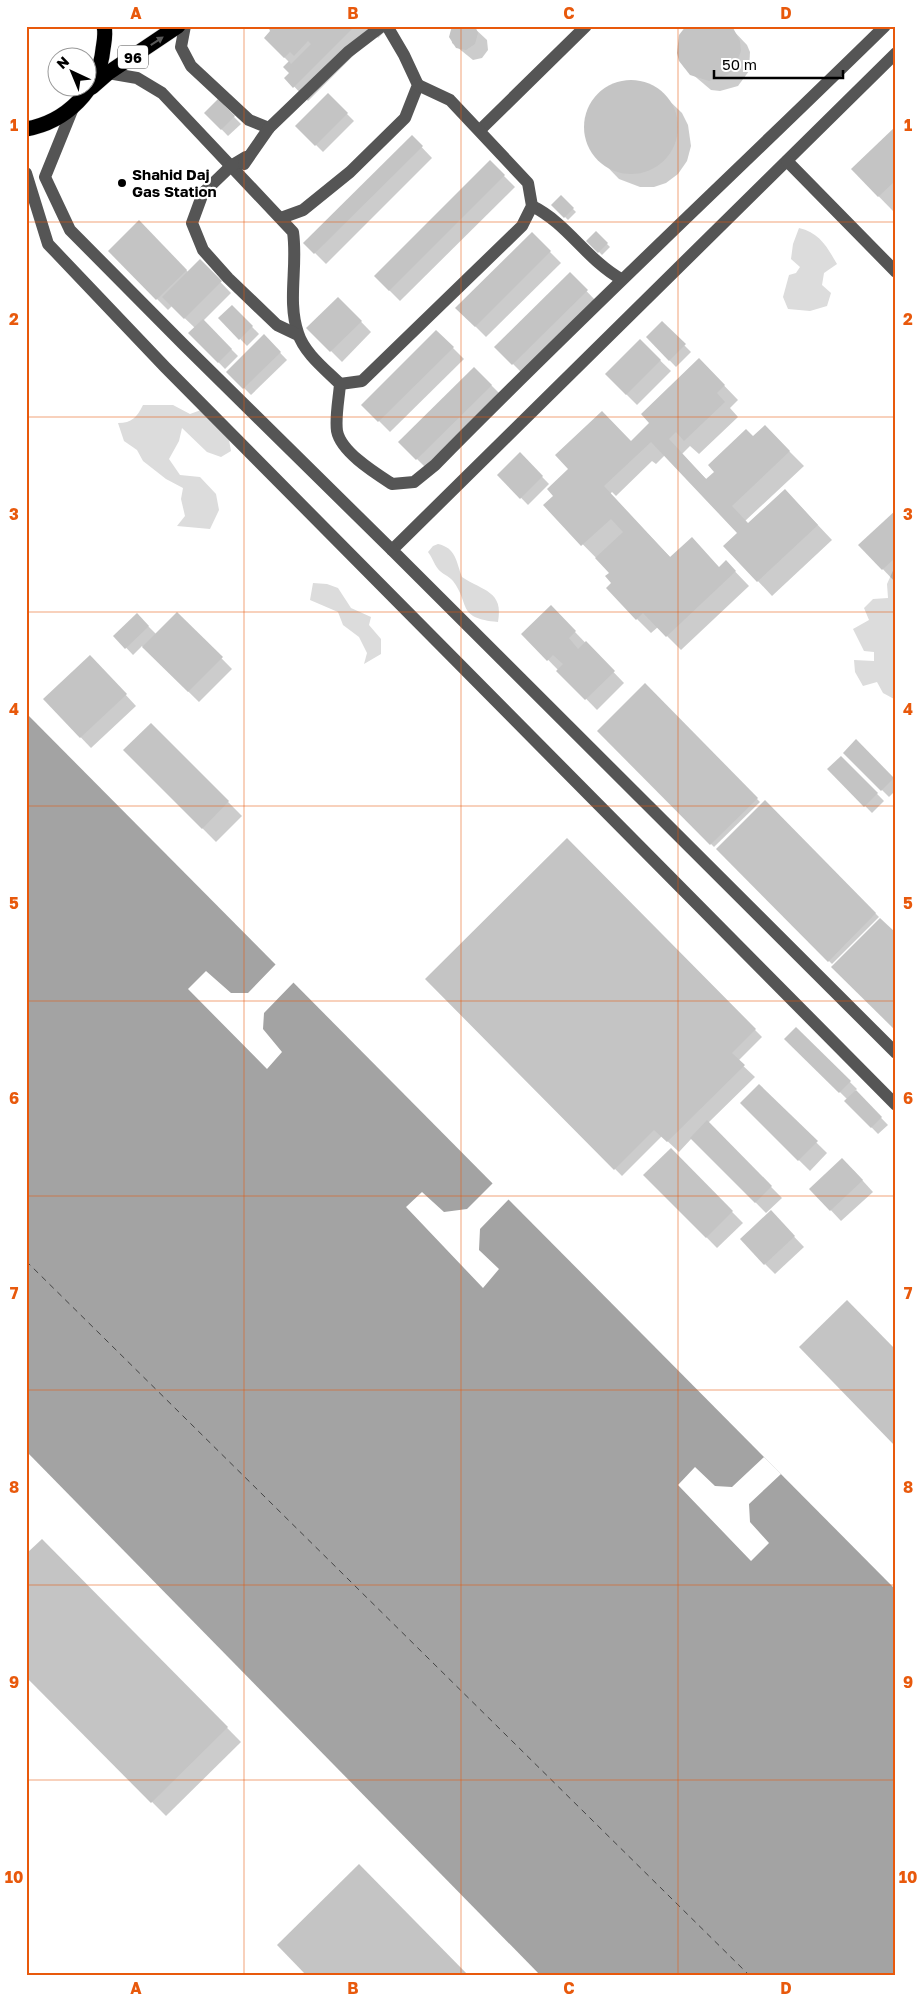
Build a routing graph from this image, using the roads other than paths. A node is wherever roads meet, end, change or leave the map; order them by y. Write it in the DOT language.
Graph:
graph roads {
  1 [pos="104,26"];
  2 [pos="178,26"];
  3 [pos="185,26"];
  4 [pos="382,26"];
  5 [pos="387,26"];
  6 [pos="586,26"];
  7 [pos="885,26"];
  8 [pos="896,53"];
  9 [pos="98,70"];
  10 [pos="108,73"];
  11 [pos="98,81"];
  12 [pos="418,85"];
  13 [pos="81,98"];
  14 [pos="73,108"];
  15 [pos="269,128"];
  16 [pos="26,129"];
  17 [pos="480,130"];
  18 [pos="787,161"];
  19 [pos="235,171"];
  20 [pos="26,173"];
  21 [pos="532,206"];
  22 [pos="281,218"];
  23 [pos="896,272"];
  24 [pos="621,279"];
  25 [pos="298,335"];
  26 [pos="340,384"];
  27 [pos="392,550"];
  28 [pos="896,1053"];
  29 [pos="896,1105"];
  1 -- 9 [label="highway, 96"];
  10 -- 2 [label="highway, 96, one-way"];
  3 -- 15 [label="lane"];
  4 -- 15 [label="lane"];
  5 -- 12 [label="lane"];
  6 -- 17 [label="lane"];
  7 -- 24 [label="lane"];
  8 -- 18 [label="lane"];
  10 -- 11 [label="highway, 96"];
  10 -- 19 [label="lane"];
  12 -- 17 [label="lane"];
  12 -- 22 [label="lane"];
  13 -- 14 [label="highway, 96"];
  14 -- 16 [label="highway, 96"];
  14 -- 27 [label="lane"];
  15 -- 19 [label="lane"];
  17 -- 21 [label="lane"];
  18 -- 23 [label="lane"];
  18 -- 27 [label="lane"];
  19 -- 22 [label="lane"];
  19 -- 25 [label="lane"];
  20 -- 29 [label="lane"];
  21 -- 24 [label="lane"];
  21 -- 26 [label="lane"];
  22 -- 25 [label="lane"];
  24 -- 26 [label="lane"];
  25 -- 26 [label="lane"];
  27 -- 28 [label="lane"];
}
